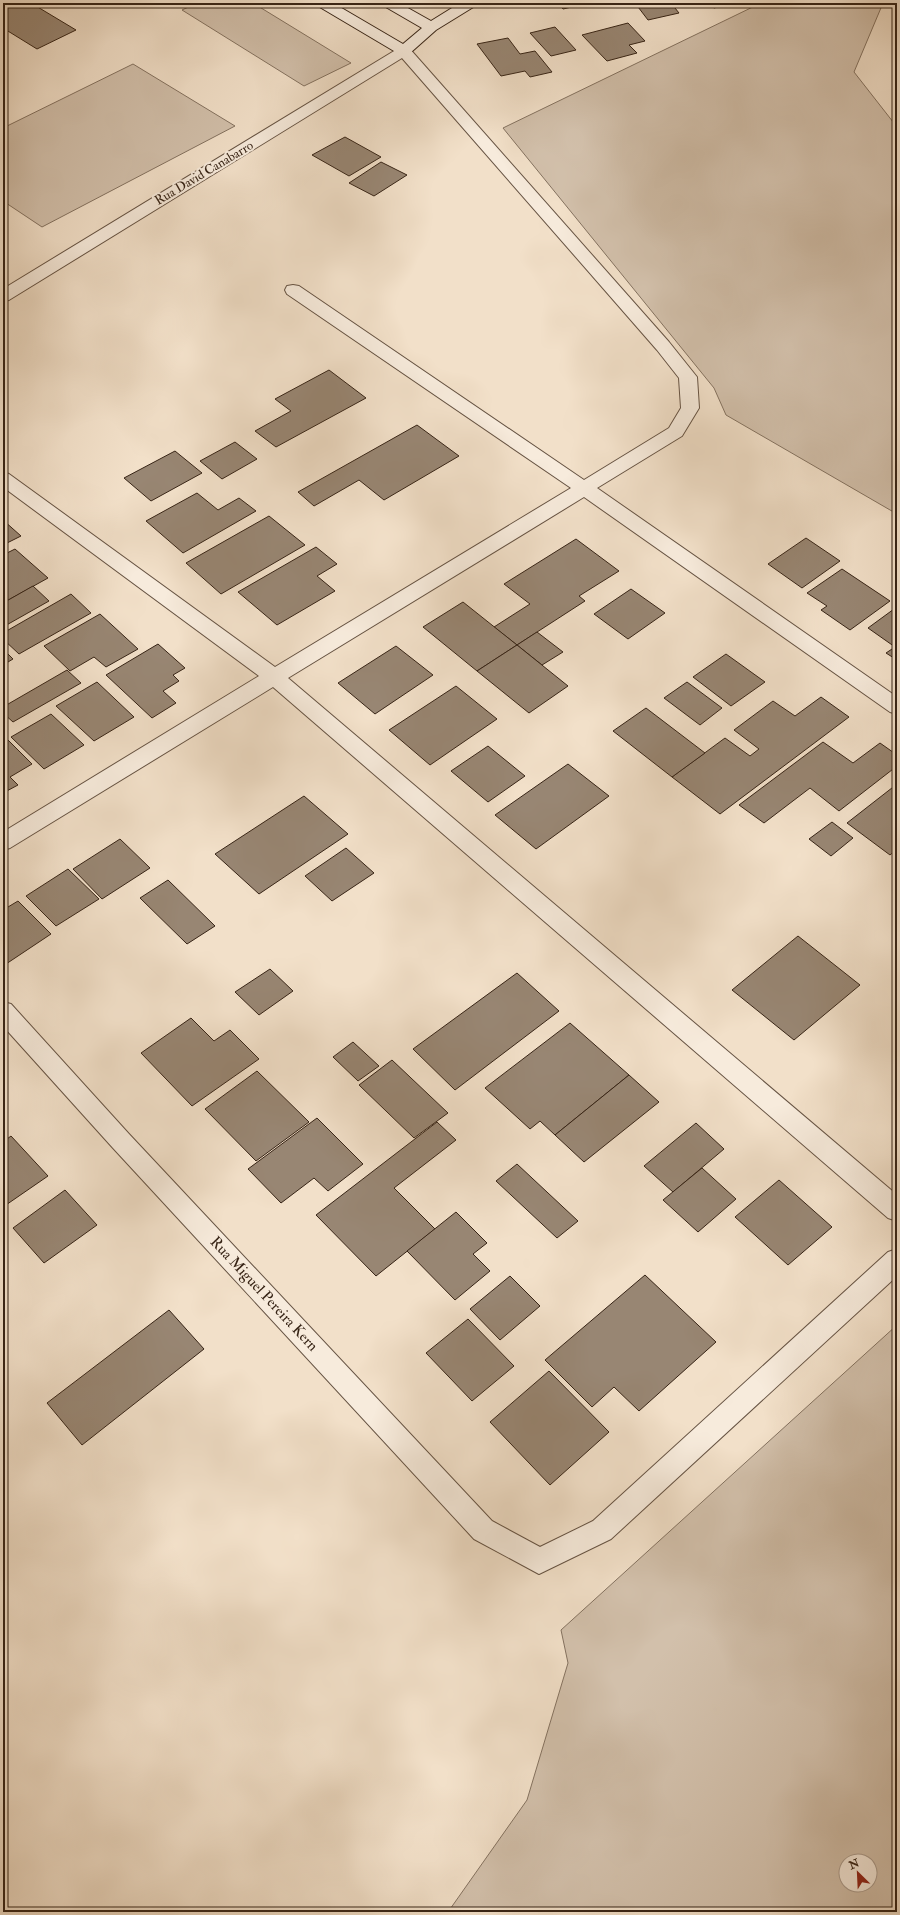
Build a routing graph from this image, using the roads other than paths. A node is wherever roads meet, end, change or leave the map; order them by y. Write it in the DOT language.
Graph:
graph roads {
  1 [pos="323,3"];
  2 [pos="389,3"];
  3 [pos="470,3"];
  4 [pos="431,27"];
  5 [pos="404,50"];
  6 [pos="293,290"];
  7 [pos="3,296"];
  8 [pos="3,478"];
  9 [pos="584,488"];
  10 [pos="274,677"];
  11 [pos="897,707"];
  12 [pos="3,842"];
  13 [pos="3,1011"];
  14 [pos="897,1210"];
  15 [pos="897,1260"];
  1 -- 5 [label="street"];
  2 -- 4 [label="street"];
  3 -- 4 [label="street, Rua David Canabarro"];
  4 -- 5 [label="street, Rua David Canabarro"];
  5 -- 7 [label="street, Rua David Canabarro"];
  5 -- 9 [label="street"];
  6 -- 9 [label="street"];
  8 -- 10 [label="street"];
  9 -- 10 [label="street"];
  9 -- 11 [label="street"];
  10 -- 12 [label="street"];
  10 -- 14 [label="street"];
  13 -- 15 [label="street, Rua Miguel Pereira Kern"];
}
